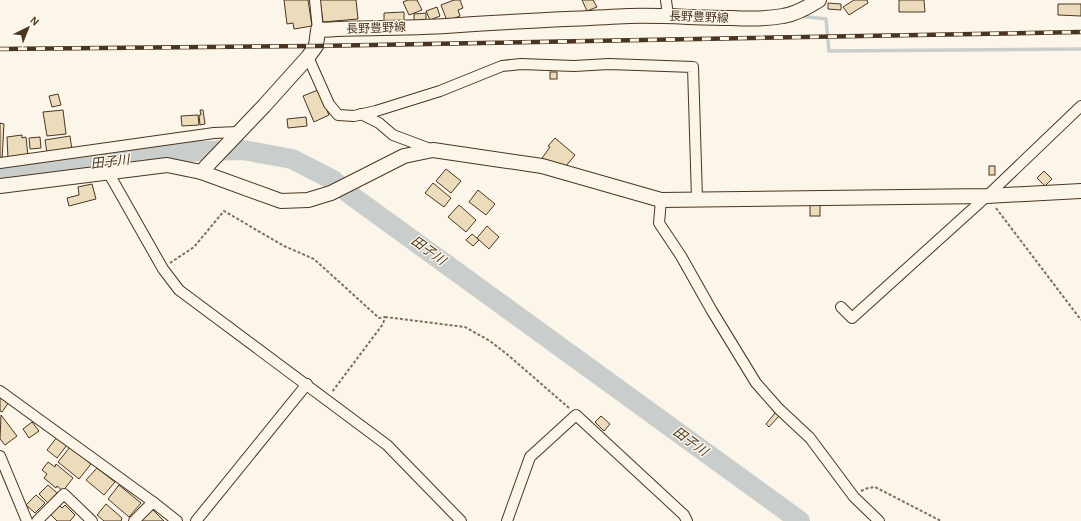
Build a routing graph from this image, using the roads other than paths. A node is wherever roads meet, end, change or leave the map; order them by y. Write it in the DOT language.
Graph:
graph roads {
  1 [pos="315,0"];
  2 [pos="666,0"];
  3 [pos="819,0"];
  4 [pos="668,16"];
  5 [pos="318,30"];
  6 [pos="308,57"];
  7 [pos="1081,106"];
  8 [pos="361,114"];
  9 [pos="236,135"];
  10 [pos="432,150"];
  11 [pos="0,163"];
  12 [pos="108,172"];
  13 [pos="201,172"];
  14 [pos="0,186"];
  15 [pos="1081,191"];
  16 [pos="987,196"];
  17 [pos="661,200"];
  18 [pos="697,200"];
  19 [pos="841,307"];
  20 [pos="307,384"];
  21 [pos="0,391"];
  22 [pos="0,456"];
  23 [pos="2,468"];
  24 [pos="153,502"];
  25 [pos="27,521"];
  26 [pos="37,521"];
  27 [pos="92,521"];
  28 [pos="134,521"];
  29 [pos="178,521"];
  30 [pos="196,521"];
  31 [pos="461,521"];
  32 [pos="507,521"];
  33 [pos="687,521"];
  34 [pos="879,521"];
  1 -- 5 [label="street"];
  2 -- 4 [label="street"];
  3 -- 4 [label="street, 長野豊野線"];
  4 -- 5 [label="street, 長野豊野線"];
  5 -- 6 [label="street"];
  6 -- 8 [label="street"];
  6 -- 9 [label="street"];
  7 -- 16 [label="street"];
  8 -- 10 [label="street"];
  8 -- 18 [label="street"];
  9 -- 11 [label="street"];
  9 -- 13 [label="street"];
  10 -- 13 [label="street"];
  10 -- 17 [label="street"];
  12 -- 13 [label="street"];
  12 -- 14 [label="street"];
  12 -- 20 [label="street"];
  15 -- 16 [label="street"];
  16 -- 18 [label="street"];
  16 -- 19 [label="street"];
  17 -- 18 [label="street"];
  17 -- 34 [label="street"];
  20 -- 30 [label="street"];
  20 -- 31 [label="street"];
  21 -- 24 [label="street"];
  22 -- 23 [label="street"];
  23 -- 25 [label="street"];
  24 -- 28 [label="street"];
  24 -- 29 [label="street"];
  26 -- 27 [label="street"];
  32 -- 33 [label="street"];
}
